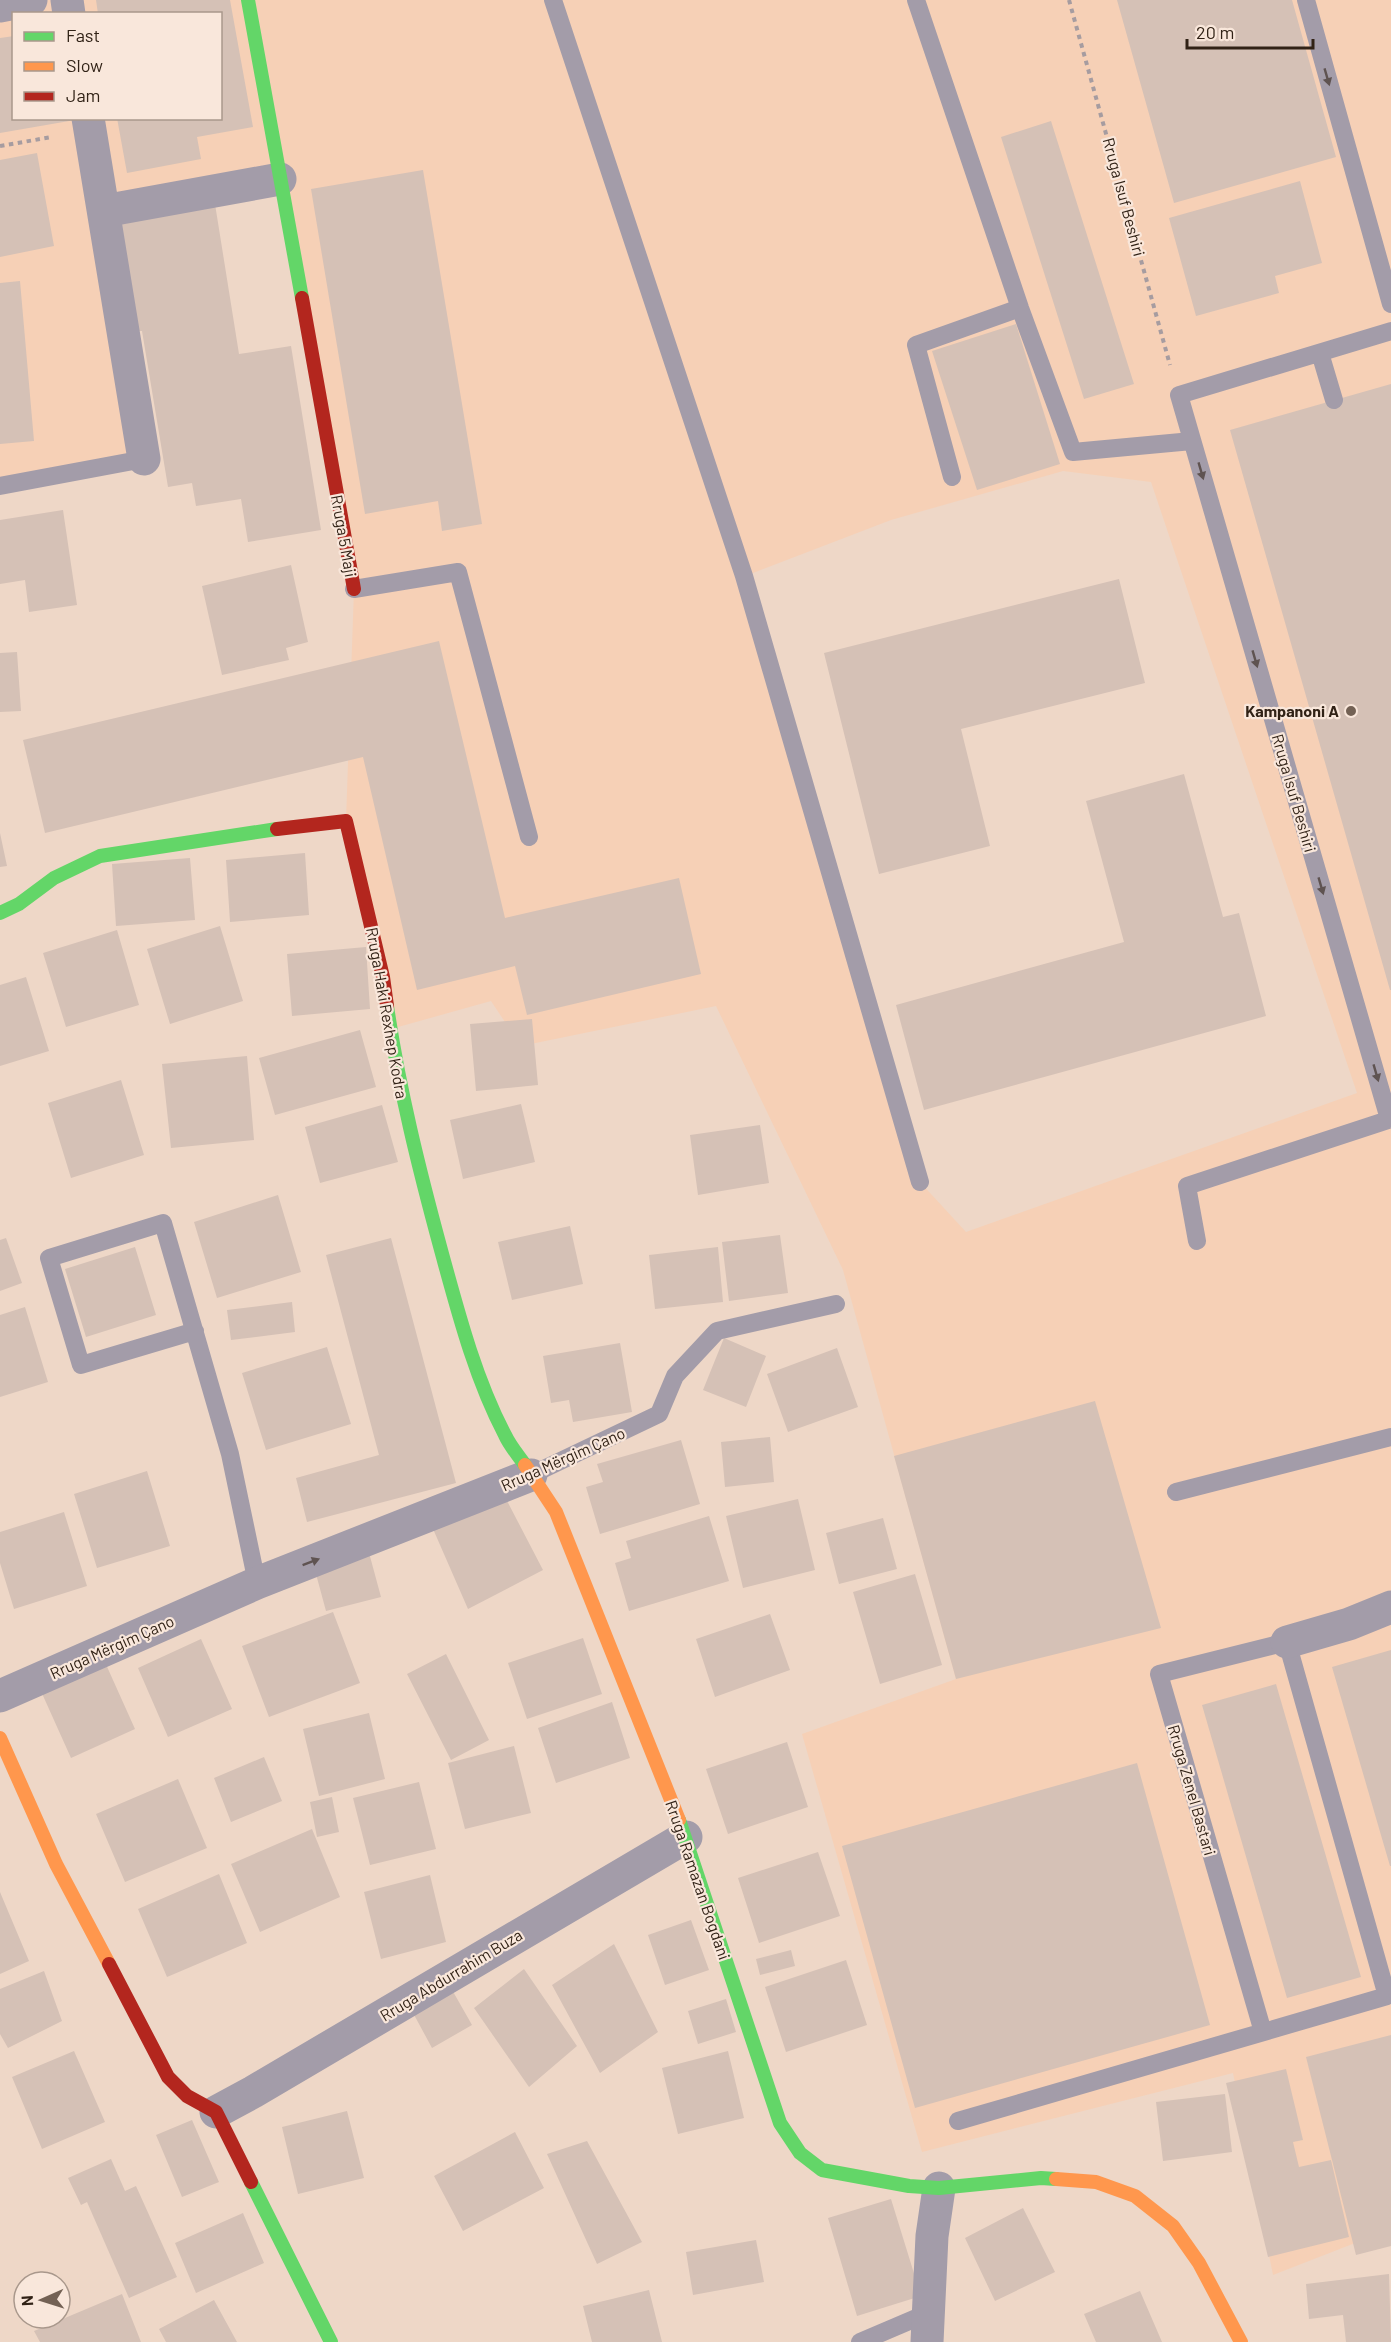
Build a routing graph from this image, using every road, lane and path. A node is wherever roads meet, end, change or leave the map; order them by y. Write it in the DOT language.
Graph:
graph roads {
  1 [pos="31,0"];
  2 [pos="248,0"];
  3 [pos="553,0"];
  4 [pos="916,0"];
  5 [pos="1069,0"];
  6 [pos="1306,0"];
  7 [pos="0,6"];
  8 [pos="89,125"];
  9 [pos="0,146"];
  10 [pos="280,179"];
  11 [pos="104,211"];
  12 [pos="1391,304"];
  13 [pos="1020,308"];
  14 [pos="1391,331"];
  15 [pos="1320,353"];
  16 [pos="1179,395"];
  17 [pos="1334,400"];
  18 [pos="1192,441"];
  19 [pos="144,459"];
  20 [pos="952,477"];
  21 [pos="0,486"];
  22 [pos="354,589"];
  23 [pos="529,837"];
  24 [pos="0,913"];
  25 [pos="1390,1119"];
  26 [pos="920,1182"];
  27 [pos="1197,1241"];
  28 [pos="836,1304"];
  29 [pos="195,1331"];
  30 [pos="1391,1437"];
  31 [pos="531,1475"];
  32 [pos="1176,1492"];
  33 [pos="257,1583"];
  34 [pos="1391,1607"];
  35 [pos="1287,1642"];
  36 [pos="0,1696"];
  37 [pos="0,1738"];
  38 [pos="686,1837"];
  39 [pos="1263,2032"];
  40 [pos="216,2112"];
  41 [pos="958,2121"];
  42 [pos="939,2188"];
  43 [pos="927,2327"];
  44 [pos="331,2342"];
  45 [pos="860,2342"];
  46 [pos="1241,2342"];
  1 -- 7 [label="street"];
  2 -- 10 [label="street, Rruga 5 Maji"];
  3 -- 26 [label="lane"];
  4 -- 13 [label="lane"];
  5 -- 16 [label="path, Rruga Isuf Beshiri"];
  6 -- 12 [label="lane, one-way"];
  8 -- 9 [label="path"];
  8 -- 11 [label="street"];
  10 -- 11 [label="street"];
  10 -- 22 [label="street, Rruga 5 Maji"];
  11 -- 19 [label="street"];
  13 -- 18 [label="lane"];
  13 -- 20 [label="lane"];
  14 -- 15 [label="lane"];
  15 -- 16 [label="lane"];
  15 -- 17 [label="lane"];
  16 -- 18 [label="lane, Rruga Isuf Beshiri"];
  18 -- 25 [label="lane, Rruga Isuf Beshiri, one-way"];
  19 -- 21 [label="lane"];
  22 -- 23 [label="lane, Rruga 5 Maji"];
  24 -- 31 [label="street, Rruga Haki Rexhep Kodra"];
  25 -- 27 [label="lane"];
  28 -- 31 [label="lane, Rruga Mërgim Çano"];
  29 -- 29 [label="lane"];
  29 -- 33 [label="lane"];
  30 -- 32 [label="lane"];
  33 -- 31 [label="street, Rruga Mërgim Çano, one-way"];
  31 -- 38 [label="street, Rruga Ramazan Bogdani"];
  33 -- 36 [label="street, Rruga Mërgim Çano"];
  34 -- 35 [label="street, Rruga Zenel Bastari"];
  35 -- 39 [label="lane"];
  35 -- 39 [label="lane, Rruga Zenel Bastari"];
  37 -- 40 [label="street"];
  38 -- 40 [label="street, Rruga Abdurrahim Buza"];
  38 -- 42 [label="street, Rruga Ramazan Bogdani"];
  39 -- 41 [label="lane"];
  40 -- 44 [label="street"];
  42 -- 43 [label="street"];
  42 -- 46 [label="street, Rruga Ramazan Bogdani"];
  43 -- 45 [label="lane"];
}
